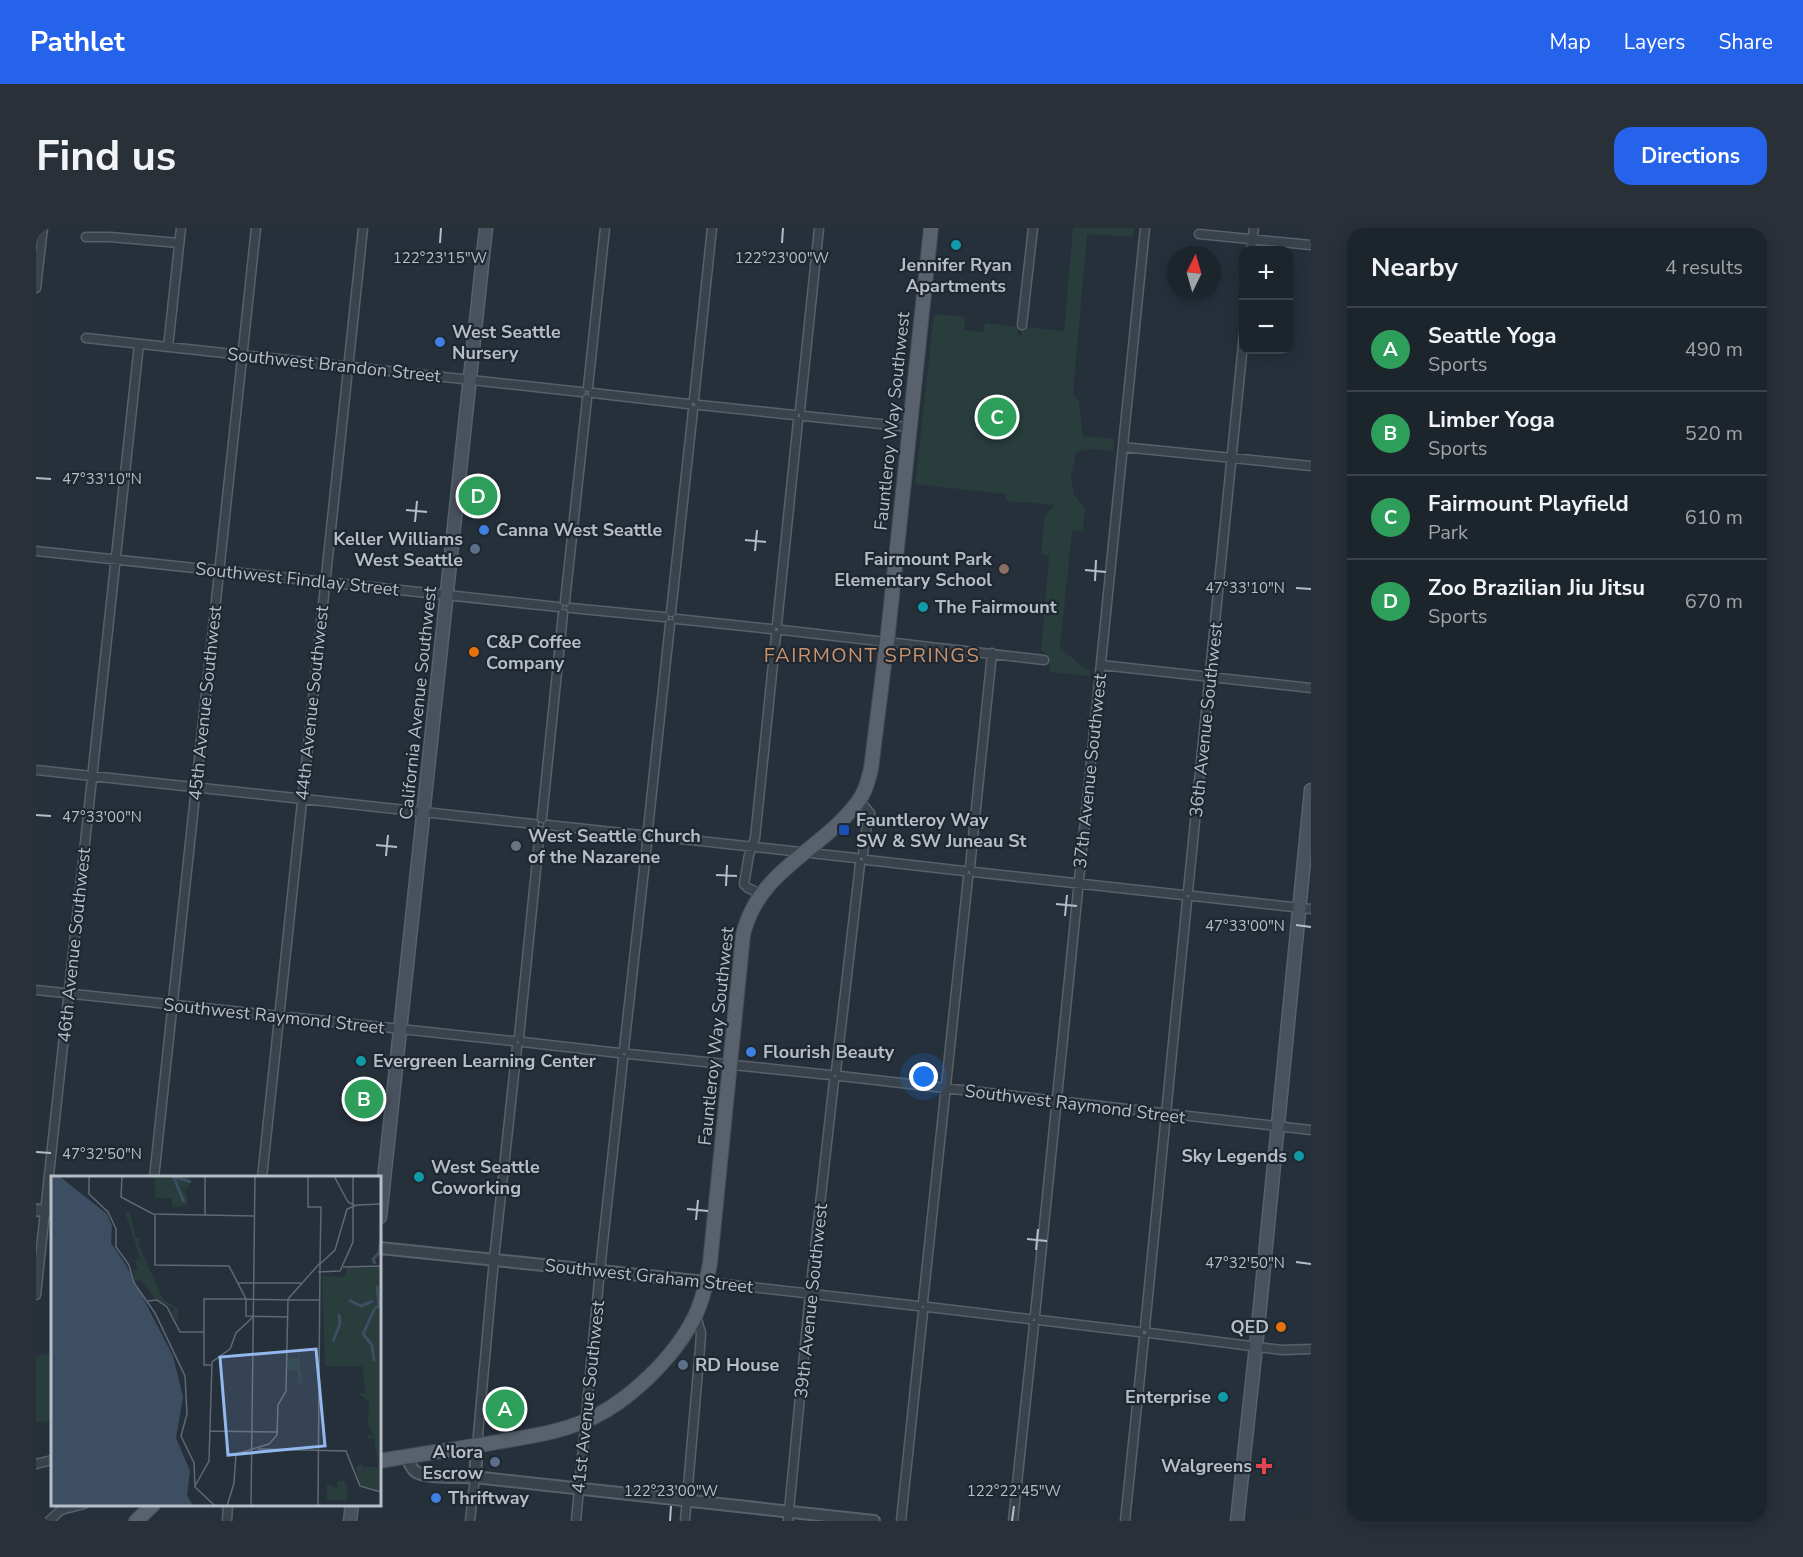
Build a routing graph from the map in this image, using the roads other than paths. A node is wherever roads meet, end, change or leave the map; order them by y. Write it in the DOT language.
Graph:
graph roads {
  1 [pos="43,228"];
  2 [pos="181,228"];
  3 [pos="256,228"];
  4 [pos="363,228"];
  5 [pos="486,228"];
  6 [pos="605,228"];
  7 [pos="712,228"];
  8 [pos="819,228"];
  9 [pos="931,228"];
  10 [pos="1032,228"];
  11 [pos="1145,228"];
  12 [pos="1254,228"];
  13 [pos="1199,234"];
  14 [pos="86,237"];
  15 [pos="1252,239"];
  16 [pos="179,243"];
  17 [pos="1311,245"];
  18 [pos="1251,246"];
  19 [pos="36,288"];
  20 [pos="1022,325"];
  21 [pos="86,338"];
  22 [pos="139,344"];
  23 [pos="168,347"];
  24 [pos="1242,354"];
  25 [pos="242,356"];
  26 [pos="348,367"];
  27 [pos="470,380"];
  28 [pos="587,393"];
  29 [pos="694,404"];
  30 [pos="799,416"];
  31 [pos="909,427"];
  32 [pos="1124,447"];
  33 [pos="1232,458"];
  34 [pos="1311,466"];
  35 [pos="36,551"];
  36 [pos="116,560"];
  37 [pos="220,571"];
  38 [pos="326,582"];
  39 [pos="447,595"];
  40 [pos="564,605"];
  41 [pos="671,618"];
  42 [pos="776,630"];
  43 [pos="886,642"];
  44 [pos="992,653"];
  45 [pos="1044,660"];
  46 [pos="1101,665"];
  47 [pos="1210,677"];
  48 [pos="1311,688"];
  49 [pos="36,770"];
  50 [pos="92,776"];
  51 [pos="195,787"];
  52 [pos="1311,790"];
  53 [pos="302,798"];
  54 [pos="859,800"];
  55 [pos="424,812"];
  56 [pos="541,825"];
  57 [pos="648,829"];
  58 [pos="641,835"];
  59 [pos="651,839"];
  60 [pos="752,848"];
  61 [pos="804,853"];
  62 [pos="861,859"];
  63 [pos="969,872"];
  64 [pos="1079,883"];
  65 [pos="761,894"];
  66 [pos="1188,896"];
  67 [pos="1305,908"];
  68 [pos="36,990"];
  69 [pos="68,994"];
  70 [pos="173,1005"];
  71 [pos="279,1016"];
  72 [pos="401,1030"];
  73 [pos="518,1042"];
  74 [pos="624,1053"];
  75 [pos="730,1064"];
  76 [pos="835,1076"];
  77 [pos="946,1089"];
  78 [pos="1057,1102"];
  79 [pos="1166,1114"];
  80 [pos="1277,1127"];
  81 [pos="1311,1130"];
  82 [pos="154,1176"];
  83 [pos="262,1176"];
  84 [pos="381,1208"];
  85 [pos="44,1211"];
  86 [pos="381,1248"];
  87 [pos="494,1259"];
  88 [pos="600,1270"];
  89 [pos="706,1282"];
  90 [pos="810,1293"];
  91 [pos="36,1295"];
  92 [pos="923,1307"];
  93 [pos="696,1316"];
  94 [pos="1034,1320"];
  95 [pos="1144,1332"];
  96 [pos="682,1337"];
  97 [pos="1256,1347"];
  98 [pos="700,1348"];
  99 [pos="1311,1349"];
  100 [pos="586,1421"];
  101 [pos="477,1446"];
  102 [pos="406,1456"];
  103 [pos="51,1460"];
  104 [pos="381,1461"];
  105 [pos="36,1464"];
  106 [pos="475,1477"];
  107 [pos="579,1488"];
  108 [pos="687,1500"];
  109 [pos="76,1506"];
  110 [pos="152,1506"];
  111 [pos="228,1506"];
  112 [pos="352,1506"];
  113 [pos="789,1516"];
  114 [pos="50,1521"];
  115 [pos="136,1521"];
  116 [pos="227,1521"];
  117 [pos="350,1521"];
  118 [pos="470,1521"];
  119 [pos="576,1521"];
  120 [pos="685,1521"];
  121 [pos="874,1521"];
  122 [pos="901,1521"];
  123 [pos="1013,1521"];
  124 [pos="1125,1521"];
  125 [pos="1237,1521"];
  1 -- 19 [label="street"];
  2 -- 16 [label="street"];
  3 -- 25 [label="street, 45th Avenue Southwest"];
  4 -- 26 [label="street, 44th Avenue Southwest"];
  5 -- 27 [label="main road, California Avenue Southwest"];
  6 -- 28 [label="street"];
  7 -- 29 [label="street"];
  8 -- 30 [label="street"];
  9 -- 31 [label="main road, Fauntleroy Way Southwest"];
  10 -- 20 [label="street"];
  11 -- 32 [label="street, 37th Avenue Southwest"];
  12 -- 15 [label="street"];
  13 -- 15 [label="street"];
  14 -- 16 [label="street"];
  15 -- 17 [label="street"];
  15 -- 18 [label="street"];
  16 -- 23 [label="street"];
  21 -- 22 [label="street, Southwest Brandon Street"];
  22 -- 23 [label="street, Southwest Brandon Street"];
  22 -- 36 [label="street, 46th Avenue Southwest"];
  23 -- 25 [label="street, Southwest Brandon Street"];
  24 -- 33 [label="street, 36th Avenue Southwest"];
  25 -- 26 [label="street, Southwest Brandon Street"];
  25 -- 37 [label="street, 45th Avenue Southwest"];
  26 -- 27 [label="street, Southwest Brandon Street"];
  26 -- 38 [label="street, 44th Avenue Southwest"];
  27 -- 28 [label="street, Southwest Brandon Street"];
  27 -- 39 [label="main road, California Avenue Southwest"];
  28 -- 29 [label="street, Southwest Brandon Street"];
  28 -- 40 [label="street"];
  29 -- 30 [label="street, Southwest Brandon Street"];
  29 -- 41 [label="street"];
  30 -- 31 [label="street, Southwest Brandon Street"];
  30 -- 42 [label="street"];
  31 -- 43 [label="main road, Fauntleroy Way Southwest"];
  32 -- 33 [label="street"];
  32 -- 46 [label="street, 37th Avenue Southwest"];
  33 -- 34 [label="street"];
  33 -- 47 [label="street, 36th Avenue Southwest"];
  35 -- 36 [label="street, Southwest Findlay Street"];
  36 -- 37 [label="street, Southwest Findlay Street"];
  36 -- 50 [label="street, 46th Avenue Southwest"];
  37 -- 38 [label="street, Southwest Findlay Street"];
  37 -- 51 [label="street, 45th Avenue Southwest"];
  38 -- 39 [label="street, Southwest Findlay Street"];
  38 -- 53 [label="street, 44th Avenue Southwest"];
  39 -- 40 [label="street, Southwest Findlay Street"];
  39 -- 55 [label="main road, California Avenue Southwest"];
  40 -- 41 [label="street, Southwest Findlay Street"];
  40 -- 56 [label="street"];
  41 -- 42 [label="street, Southwest Findlay Street"];
  41 -- 57 [label="street"];
  42 -- 43 [label="street, Southwest Findlay Street"];
  42 -- 60 [label="street"];
  43 -- 44 [label="street, Southwest Findlay Street"];
  43 -- 54 [label="main road, Fauntleroy Way Southwest"];
  44 -- 45 [label="street, Southwest Findlay Street"];
  44 -- 63 [label="street"];
  46 -- 47 [label="street"];
  46 -- 64 [label="street, 37th Avenue Southwest"];
  47 -- 48 [label="street"];
  47 -- 66 [label="street, 36th Avenue Southwest"];
  49 -- 50 [label="street"];
  50 -- 51 [label="street"];
  50 -- 69 [label="street, 46th Avenue Southwest"];
  51 -- 53 [label="street"];
  51 -- 70 [label="street, 45th Avenue Southwest"];
  52 -- 67 [label="main road"];
  53 -- 55 [label="street"];
  53 -- 71 [label="street, 44th Avenue Southwest"];
  54 -- 61 [label="main road, Fauntleroy Way Southwest"];
  54 -- 62 [label="street, 39th Avenue Southwest"];
  55 -- 56 [label="street"];
  55 -- 72 [label="main road, California Avenue Southwest"];
  56 -- 58 [label="street"];
  56 -- 73 [label="street"];
  57 -- 58 [label="street"];
  57 -- 59 [label="street"];
  58 -- 59 [label="street"];
  59 -- 60 [label="street"];
  59 -- 74 [label="street, 41st Avenue Southwest"];
  60 -- 61 [label="street"];
  60 -- 65 [label="street"];
  61 -- 62 [label="street"];
  61 -- 65 [label="main road, Fauntleroy Way Southwest"];
  62 -- 63 [label="street"];
  62 -- 76 [label="street, 39th Avenue Southwest"];
  63 -- 64 [label="street"];
  63 -- 77 [label="street"];
  64 -- 66 [label="street"];
  64 -- 78 [label="street, 37th Avenue Southwest"];
  65 -- 75 [label="main road, Fauntleroy Way Southwest"];
  66 -- 67 [label="street"];
  66 -- 79 [label="street, 36th Avenue Southwest"];
  67 -- 80 [label="main road"];
  68 -- 69 [label="street, Southwest Raymond Street"];
  69 -- 70 [label="street, Southwest Raymond Street"];
  69 -- 85 [label="street, 46th Avenue Southwest"];
  70 -- 71 [label="street, Southwest Raymond Street"];
  70 -- 82 [label="street, 45th Avenue Southwest"];
  71 -- 72 [label="street, Southwest Raymond Street"];
  71 -- 83 [label="street, 44th Avenue Southwest"];
  72 -- 73 [label="street, Southwest Raymond Street"];
  72 -- 84 [label="main road, California Avenue Southwest"];
  73 -- 74 [label="street, Southwest Raymond Street"];
  73 -- 87 [label="street"];
  74 -- 75 [label="street, Southwest Raymond Street"];
  74 -- 88 [label="street, 41st Avenue Southwest"];
  75 -- 76 [label="street, Southwest Raymond Street"];
  75 -- 89 [label="main road, Fauntleroy Way Southwest"];
  76 -- 77 [label="street, Southwest Raymond Street"];
  76 -- 90 [label="street, 39th Avenue Southwest"];
  77 -- 78 [label="street, Southwest Raymond Street"];
  77 -- 92 [label="street"];
  78 -- 79 [label="street, Southwest Raymond Street"];
  78 -- 94 [label="street, 37th Avenue Southwest"];
  79 -- 80 [label="street, Southwest Raymond Street"];
  79 -- 95 [label="street, 36th Avenue Southwest"];
  80 -- 81 [label="street, Southwest Raymond Street"];
  80 -- 97 [label="main road"];
  85 -- 91 [label="street, 46th Avenue Southwest"];
  86 -- 87 [label="street, Southwest Graham Street"];
  87 -- 88 [label="street, Southwest Graham Street"];
  87 -- 101 [label="street"];
  88 -- 89 [label="street, Southwest Graham Street"];
  88 -- 100 [label="street, 41st Avenue Southwest"];
  89 -- 90 [label="street, Southwest Graham Street"];
  89 -- 93 [label="main road, Fauntleroy Way Southwest"];
  90 -- 92 [label="street, Southwest Graham Street"];
  90 -- 113 [label="street, 39th Avenue Southwest"];
  92 -- 94 [label="street, Southwest Graham Street"];
  92 -- 122 [label="street"];
  93 -- 96 [label="main road, Fauntleroy Way Southwest"];
  93 -- 98 [label="street"];
  94 -- 95 [label="street, Southwest Graham Street"];
  94 -- 123 [label="street, 37th Avenue Southwest"];
  95 -- 97 [label="street, Southwest Graham Street"];
  95 -- 124 [label="street, 36th Avenue Southwest"];
  96 -- 98 [label="street"];
  96 -- 100 [label="main road, Fauntleroy Way Southwest"];
  97 -- 99 [label="street, Southwest Graham Street"];
  97 -- 125 [label="main road"];
  98 -- 108 [label="street"];
  100 -- 101 [label="main road, Fauntleroy Way Southwest"];
  100 -- 107 [label="street, 41st Avenue Southwest"];
  101 -- 102 [label="main road, Fauntleroy Way Southwest"];
  101 -- 106 [label="street"];
  102 -- 104 [label="main road, Fauntleroy Way Southwest"];
  102 -- 106 [label="street"];
  103 -- 105 [label="street"];
  106 -- 107 [label="street"];
  106 -- 118 [label="street"];
  107 -- 108 [label="street"];
  107 -- 119 [label="street, 41st Avenue Southwest"];
  108 -- 113 [label="street"];
  108 -- 120 [label="street"];
  109 -- 114 [label="street"];
  110 -- 115 [label="main road"];
  111 -- 116 [label="street"];
  112 -- 117 [label="main road"];
  113 -- 121 [label="street"];
}
